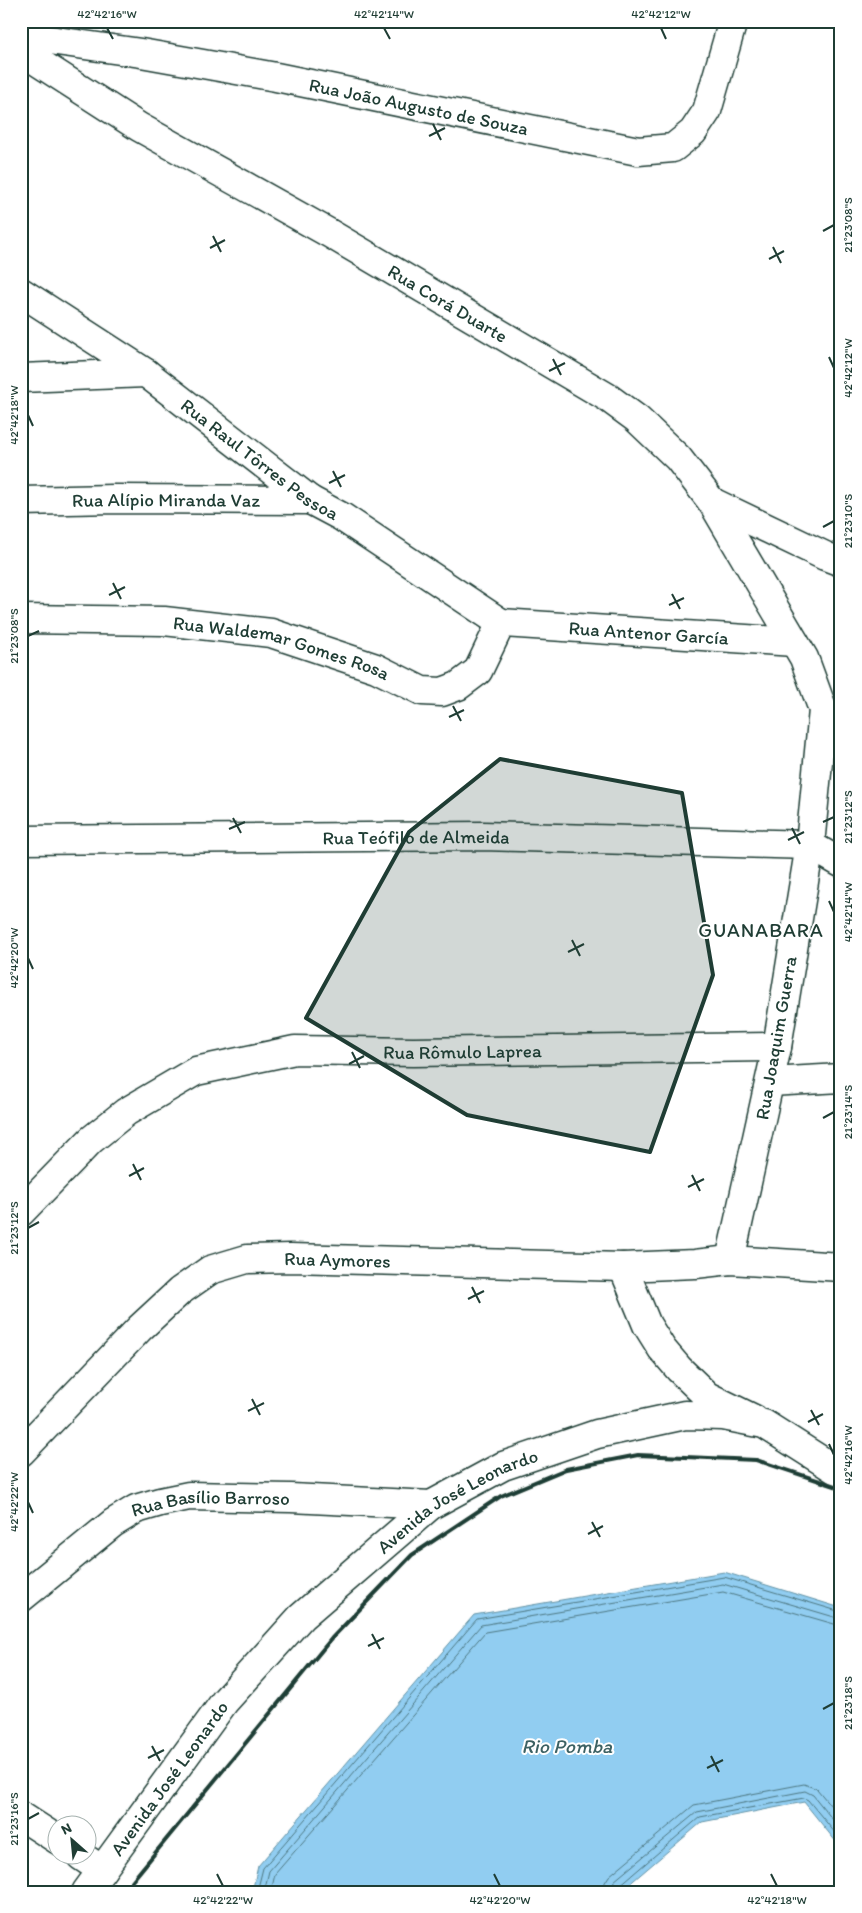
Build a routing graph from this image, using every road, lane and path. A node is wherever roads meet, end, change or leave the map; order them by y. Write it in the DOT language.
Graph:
graph roads {
  1 [pos="733,21"];
  2 [pos="21,36"];
  3 [pos="21,51"];
  4 [pos="21,292"];
  5 [pos="146,373"];
  6 [pos="21,378"];
  7 [pos="310,500"];
  8 [pos="21,501"];
  9 [pos="712,502"];
  10 [pos="841,562"];
  11 [pos="21,619"];
  12 [pos="501,623"];
  13 [pos="794,642"];
  14 [pos="832,711"];
  15 [pos="21,840"];
  16 [pos="810,845"];
  17 [pos="841,863"];
  18 [pos="777,1047"];
  19 [pos="841,1078"];
  20 [pos="770,1082"];
  21 [pos="21,1212"];
  22 [pos="730,1260"];
  23 [pos="623,1267"];
  24 [pos="841,1267"];
  25 [pos="764,1424"];
  26 [pos="21,1452"];
  27 [pos="841,1473"];
  28 [pos="431,1505"];
  29 [pos="21,1598"];
  30 [pos="21,1816"];
  31 [pos="48,1834"];
  32 [pos="98,1855"];
  33 [pos="91,1866"];
  34 [pos="86,1892"];
  1 -- 2 [label="street, Rua João Augusto de Souza"];
  3 -- 9 [label="street, Rua Corá Duarte"];
  4 -- 5 [label="street, Rua Raul Tôrres Pessoa"];
  5 -- 6 [label="street"];
  5 -- 7 [label="street, Rua Raul Tôrres Pessoa"];
  7 -- 8 [label="street, Rua Alípio Miranda Vaz"];
  7 -- 12 [label="street, Rua Raul Tôrres Pessoa"];
  9 -- 10 [label="street"];
  9 -- 13 [label="street, Rua Corá Duarte"];
  11 -- 12 [label="street, Rua Waldemar Gomes Rosa"];
  12 -- 13 [label="street, Rua Antenor García"];
  13 -- 14 [label="street, Rua Joaquim Guerra"];
  14 -- 16 [label="street, Rua Joaquim Guerra"];
  15 -- 16 [label="street, Rua Teófilo de Almeida"];
  16 -- 17 [label="street"];
  16 -- 18 [label="street, Rua Joaquim Guerra"];
  18 -- 20 [label="street, Rua Joaquim Guerra"];
  18 -- 21 [label="street, Rua Rômulo Laprea"];
  19 -- 20 [label="street"];
  20 -- 22 [label="street, Rua Joaquim Guerra"];
  22 -- 23 [label="street, Rua Aymores"];
  22 -- 24 [label="street, Rua Aymores"];
  23 -- 25 [label="street"];
  23 -- 26 [label="street, Rua Aymores"];
  25 -- 27 [label="street"];
  25 -- 28 [label="street, Avenida José Leonardo"];
  28 -- 29 [label="street, Rua Basílio Barroso"];
  28 -- 32 [label="street, Avenida José Leonardo"];
  30 -- 31 [label="street"];
  33 -- 34 [label="street, Avenida José Leonardo"];
}
